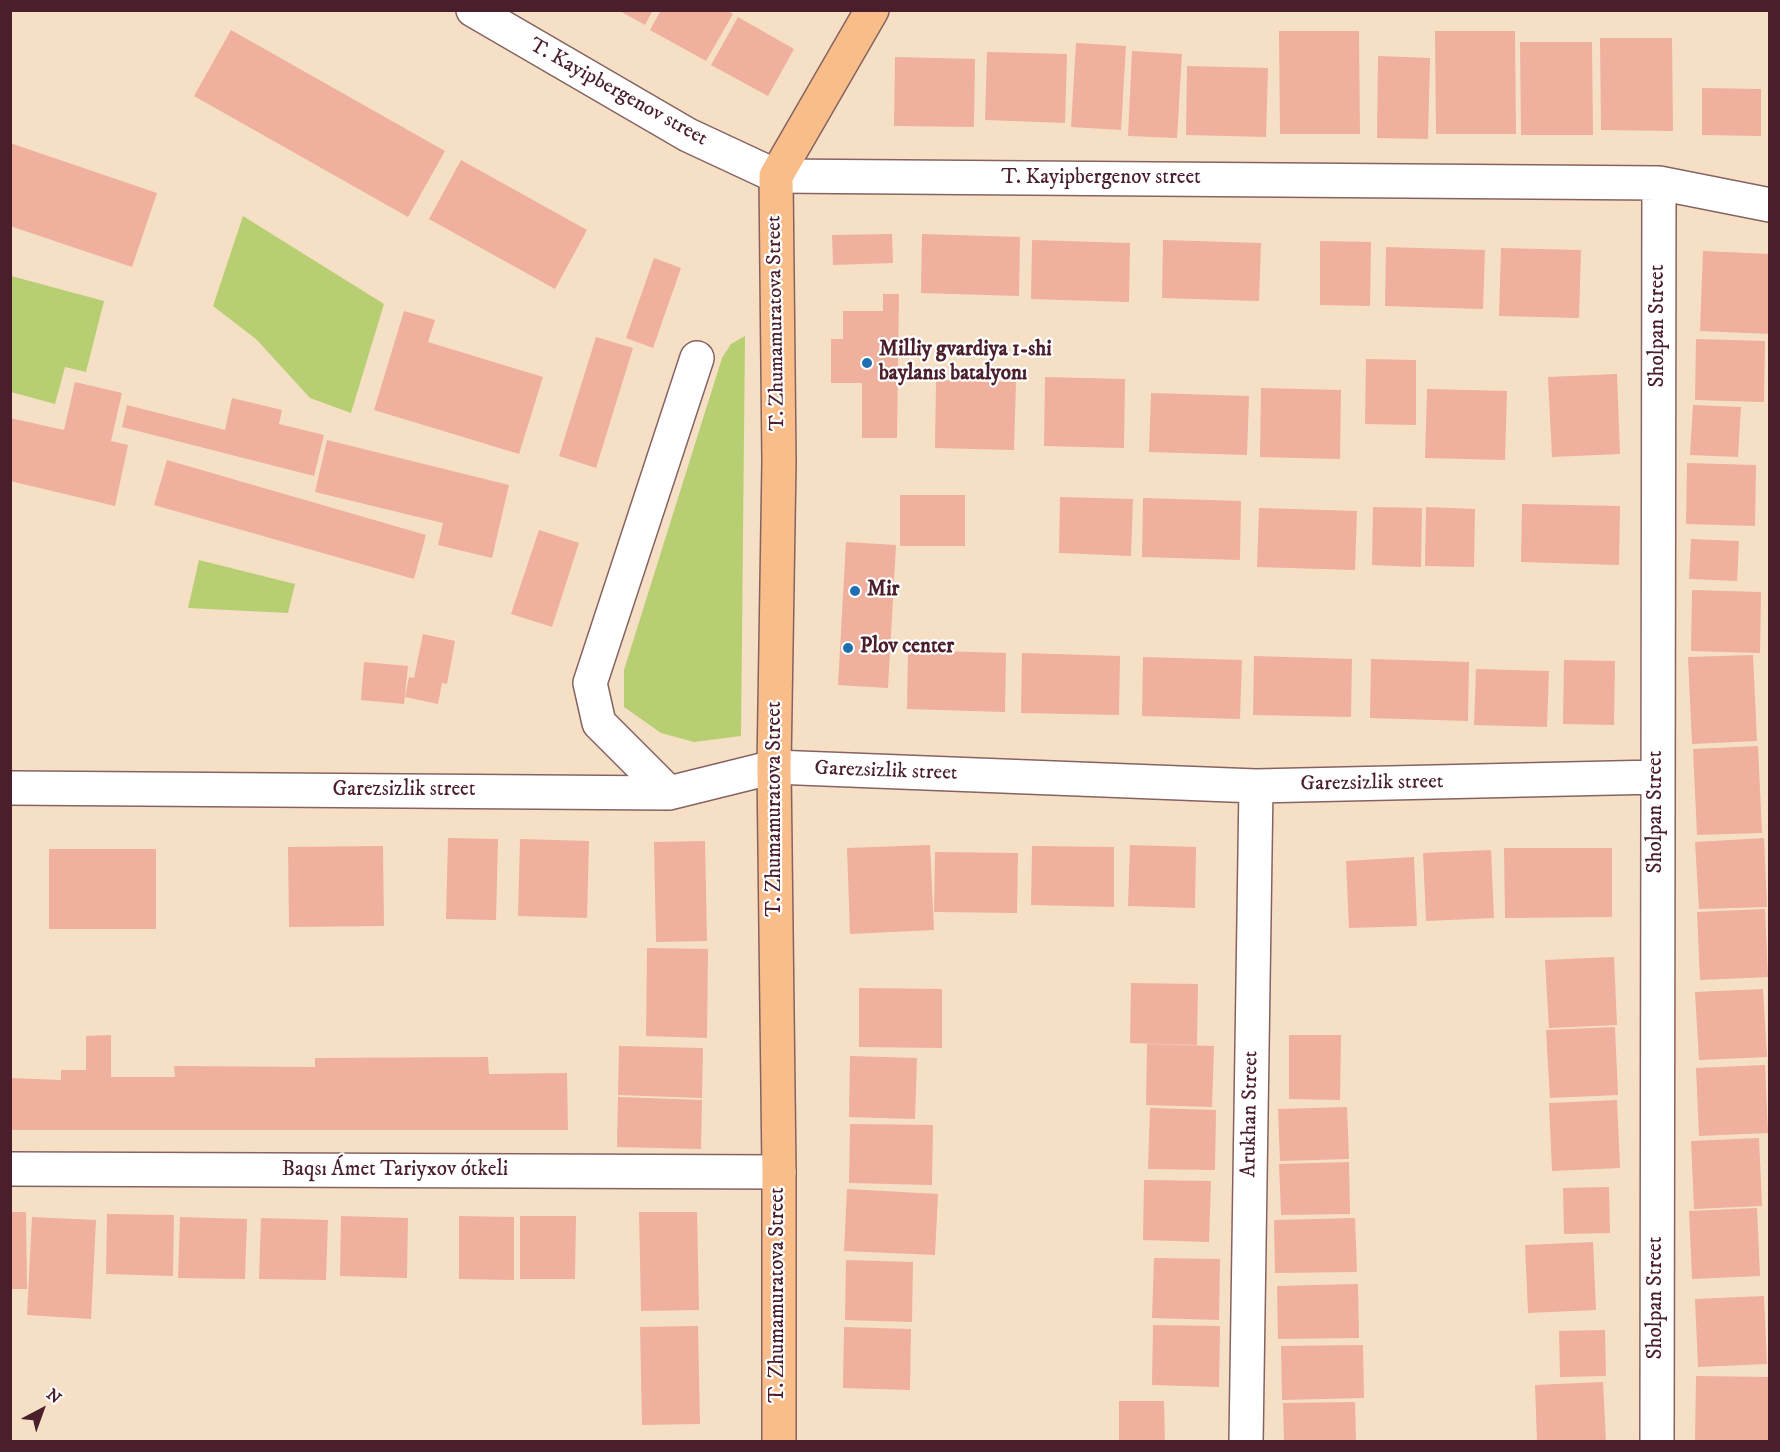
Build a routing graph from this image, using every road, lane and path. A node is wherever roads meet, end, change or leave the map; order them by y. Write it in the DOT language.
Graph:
graph roads {
  1 [pos="473,10"];
  2 [pos="872,10"];
  3 [pos="776,176"];
  4 [pos="1659,183"];
  5 [pos="1770,205"];
  6 [pos="697,358"];
  7 [pos="774,767"];
  8 [pos="1657,777"];
  9 [pos="1256,786"];
  10 [pos="10,788"];
  11 [pos="669,793"];
  12 [pos="10,1169"];
  13 [pos="779,1172"];
  14 [pos="779,1442"];
  15 [pos="1246,1442"];
  16 [pos="1657,1442"];
  1 -- 3 [label="street, T. Kayipbergenov street"];
  2 -- 3 [label="main road"];
  3 -- 4 [label="street, T. Kayipbergenov street"];
  3 -- 7 [label="main road, T. Zhumamuratova Street"];
  4 -- 5 [label="street, T. Kayipbergenov street"];
  4 -- 8 [label="street, Sholpan Street"];
  6 -- 11 [label="street"];
  7 -- 9 [label="street, Garezsizlik street"];
  7 -- 11 [label="street, Garezsizlik street"];
  7 -- 13 [label="main road, T. Zhumamuratova Street"];
  8 -- 9 [label="street, Garezsizlik street"];
  8 -- 16 [label="street, Sholpan Street"];
  9 -- 15 [label="street, Arukhan Street"];
  10 -- 11 [label="street, Garezsizlik street"];
  12 -- 13 [label="street, Baqsı Ámet Tariyxov ótkeli"];
  13 -- 14 [label="main road, T. Zhumamuratova Street"];
}
